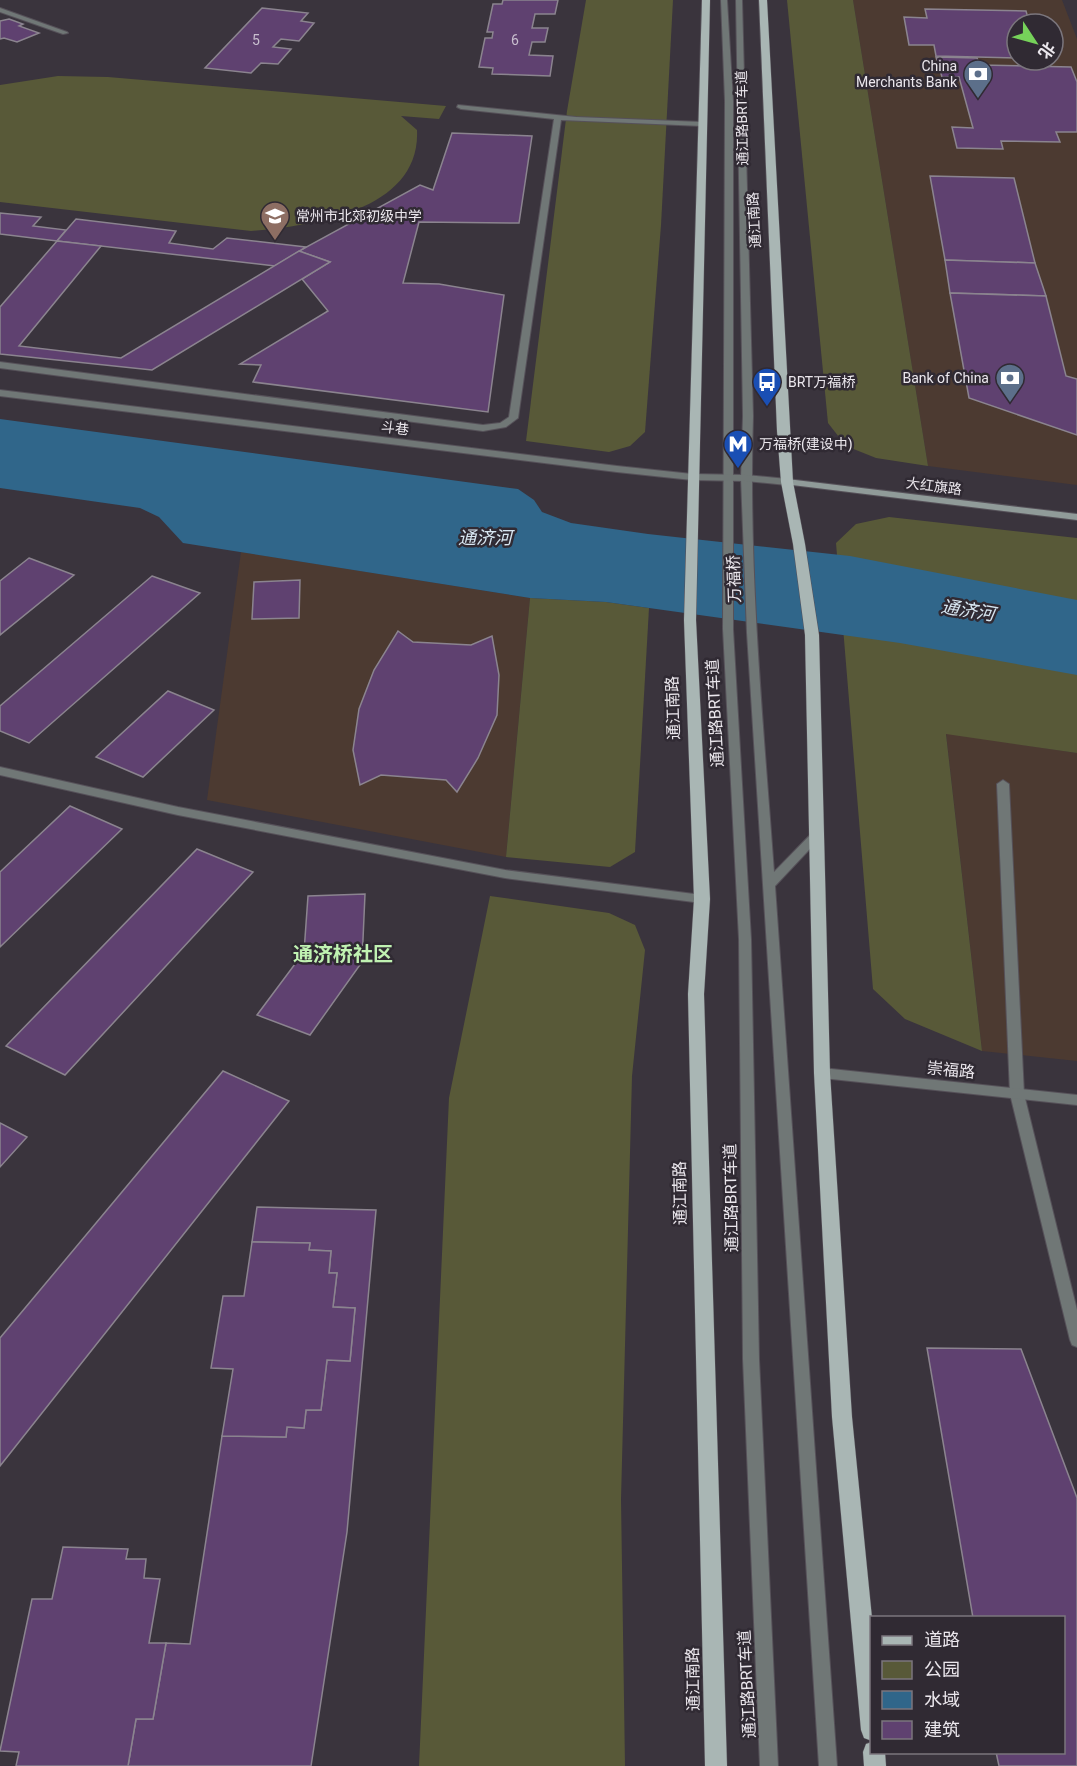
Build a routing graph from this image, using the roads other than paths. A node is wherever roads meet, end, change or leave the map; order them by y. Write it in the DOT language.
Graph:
graph roads {
  1 [pos="706,0"];
  2 [pos="724,0"];
  3 [pos="739,0"];
  4 [pos="763,0"];
  5 [pos="0,10"];
  6 [pos="65,33"];
  7 [pos="461,107"];
  8 [pos="558,117"];
  9 [pos="702,124"];
  10 [pos="0,365"];
  11 [pos="0,393"];
  12 [pos="692,477"];
  13 [pos="727,478"];
  14 [pos="746,478"];
  15 [pos="788,482"];
  16 [pos="1077,517"];
  17 [pos="727,523"];
  18 [pos="748,523"];
  19 [pos="728,628"];
  20 [pos="0,771"];
  21 [pos="1003,784"];
  22 [pos="817,835"];
  23 [pos="769,885"];
  24 [pos="702,899"];
  25 [pos="822,1073"];
  26 [pos="1017,1094"];
  27 [pos="1077,1100"];
  28 [pos="1077,1340"];
  29 [pos="870,1710"];
  30 [pos="716,1766"];
  31 [pos="769,1766"];
  32 [pos="828,1766"];
  1 -- 9 [label="main road"];
  2 -- 13 [label="street, 通江路BRT车道"];
  3 -- 14 [label="street, 通江路BRT车道"];
  4 -- 15 [label="main road, 通江南路"];
  5 -- 6 [label="street"];
  7 -- 8 [label="street"];
  8 -- 9 [label="street"];
  8 -- 10 [label="street"];
  9 -- 12 [label="main road"];
  11 -- 12 [label="street, 斗巷"];
  12 -- 13 [label="street, 斗巷"];
  12 -- 24 [label="main road, 通江南路"];
  13 -- 14 [label="street, 斗巷"];
  13 -- 17 [label="street, 通江路BRT车道"];
  14 -- 15 [label="street, 斗巷"];
  14 -- 18 [label="street, 通江路BRT车道"];
  15 -- 16 [label="street, 大红旗路"];
  15 -- 22 [label="main road, 通江南路"];
  17 -- 19 [label="street, 万福桥"];
  18 -- 23 [label="street, 万福桥"];
  19 -- 31 [label="street, 通江路BRT车道"];
  20 -- 24 [label="street"];
  21 -- 26 [label="street"];
  22 -- 23 [label="street"];
  22 -- 25 [label="main road"];
  23 -- 32 [label="street"];
  24 -- 30 [label="main road, 通江南路"];
  25 -- 26 [label="street, 崇福路"];
  25 -- 29 [label="main road"];
  26 -- 27 [label="street, 崇福路"];
  26 -- 28 [label="street"];
}
